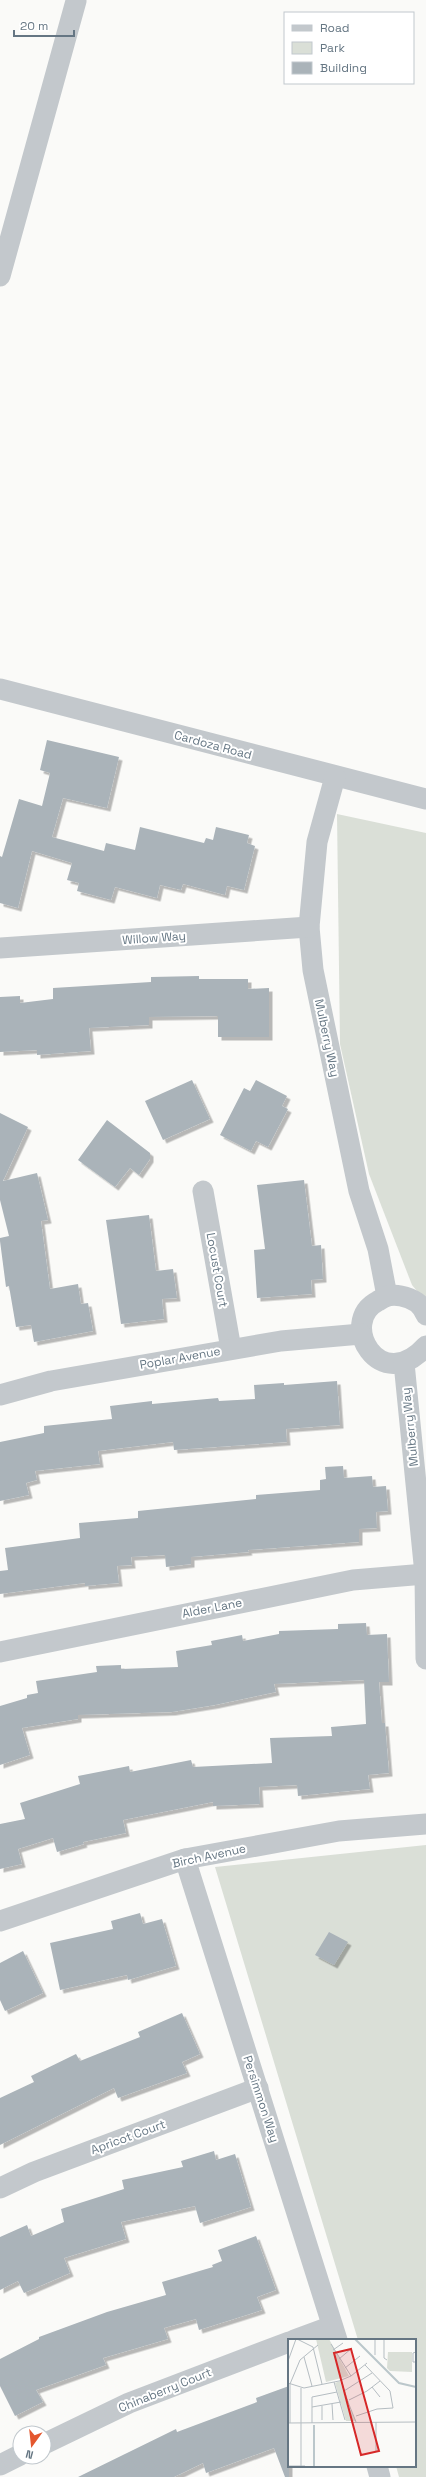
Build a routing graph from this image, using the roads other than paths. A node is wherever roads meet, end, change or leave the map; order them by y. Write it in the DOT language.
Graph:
graph roads {
  1 [pos="76,1"];
  2 [pos="0,276"];
  3 [pos="0,689"];
  4 [pos="335,777"];
  5 [pos="426,799"];
  6 [pos="309,927"];
  7 [pos="0,948"];
  8 [pos="203,1191"];
  9 [pos="387,1296"];
  10 [pos="426,1315"];
  11 [pos="361,1334"];
  12 [pos="426,1346"];
  13 [pos="231,1349"];
  14 [pos="404,1363"];
  15 [pos="0,1395"];
  16 [pos="424,1574"];
  17 [pos="0,1652"];
  18 [pos="426,1659"];
  19 [pos="426,1824"];
  20 [pos="185,1859"];
  21 [pos="0,1920"];
  22 [pos="258,2088"];
  23 [pos="0,2188"];
  24 [pos="335,2333"];
  25 [pos="300,2339"];
  26 [pos="288,2342"];
  27 [pos="52,2440"];
  28 [pos="12,2459"];
  29 [pos="0,2465"];
  30 [pos="377,2467"];
  31 [pos="380,2477"];
  1 -- 2 [label="street"];
  3 -- 4 [label="street, Cardoza Road"];
  4 -- 5 [label="street, Cardoza Road"];
  4 -- 6 [label="street, Mulberry Way"];
  6 -- 7 [label="street, Willow Way"];
  6 -- 9 [label="street, Mulberry Way"];
  8 -- 13 [label="street, Locust Court"];
  9 -- 10 [label="street"];
  9 -- 11 [label="street"];
  11 -- 13 [label="street, Poplar Avenue"];
  11 -- 14 [label="street"];
  12 -- 14 [label="street"];
  13 -- 15 [label="street, Poplar Avenue"];
  14 -- 16 [label="street, Mulberry Way"];
  16 -- 17 [label="street, Alder Lane"];
  16 -- 18 [label="street, Mulberry Way"];
  19 -- 20 [label="street, Birch Avenue"];
  20 -- 21 [label="street, Birch Avenue"];
  20 -- 22 [label="street, Persimmon Way"];
  22 -- 23 [label="street, Apricot Court"];
  22 -- 24 [label="street, Persimmon Way"];
  24 -- 25 [label="street"];
  26 -- 27 [label="street, Chinaberry Court"];
  28 -- 29 [label="street"];
  30 -- 31 [label="street"];
}
